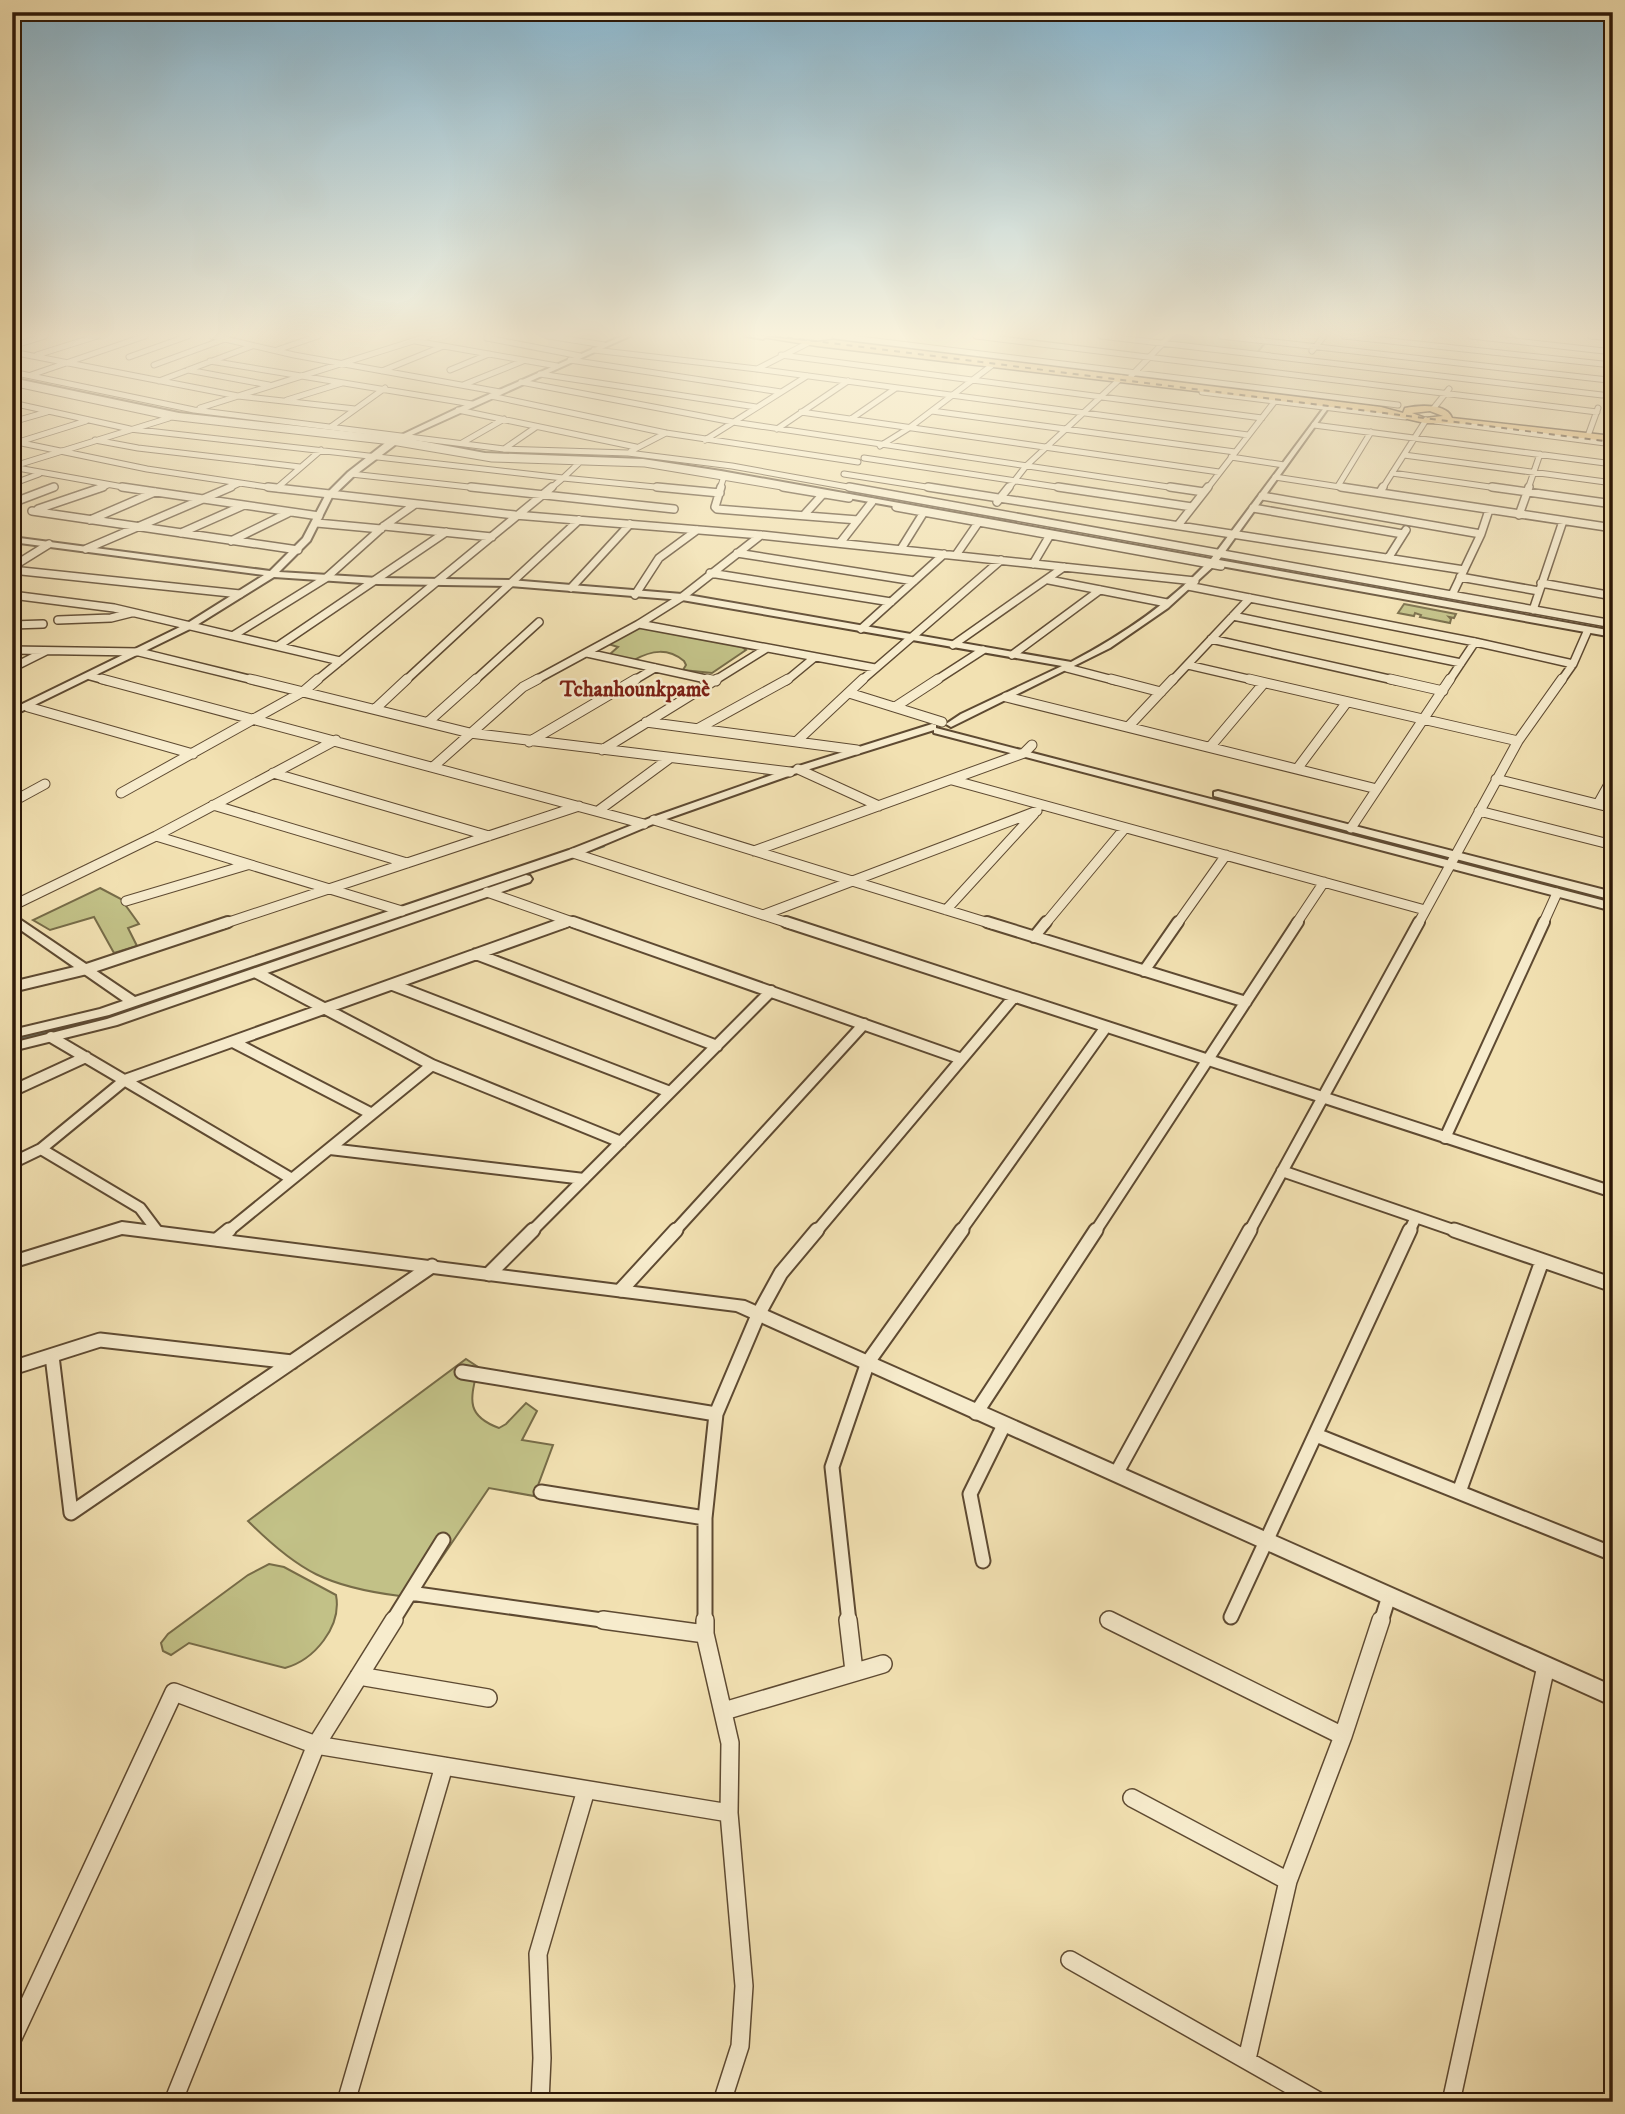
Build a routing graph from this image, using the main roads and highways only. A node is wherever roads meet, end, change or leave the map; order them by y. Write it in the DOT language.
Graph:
graph roads {
  1 [pos="1576,435"];
  2 [pos="1613,440"];
  1 -- 2 [label="highway"];
}
